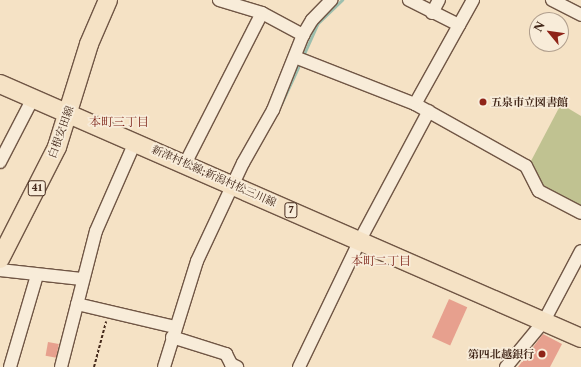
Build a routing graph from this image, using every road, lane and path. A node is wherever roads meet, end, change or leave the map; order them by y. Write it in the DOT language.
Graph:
graph roads {
  1 [pos="108,0"];
  2 [pos="219,0"];
  3 [pos="331,0"];
  4 [pos="409,0"];
  5 [pos="439,0"];
  6 [pos="473,0"];
  7 [pos="552,0"];
  8 [pos="246,3"];
  9 [pos="262,13"];
  10 [pos="432,13"];
  11 [pos="581,15"];
  12 [pos="459,25"];
  13 [pos="303,35"];
  14 [pos="295,57"];
  15 [pos="0,84"];
  16 [pos="33,98"];
  17 [pos="414,104"];
  18 [pos="429,112"];
  19 [pos="68,113"];
  20 [pos="135,142"];
  21 [pos="0,162"];
  22 [pos="185,164"];
  23 [pos="234,186"];
  24 [pos="581,213"];
  25 [pos="360,240"];
  26 [pos="581,251"];
  27 [pos="0,259"];
  28 [pos="0,270"];
  29 [pos="36,275"];
  30 [pos="82,279"];
  31 [pos="77,304"];
  32 [pos="109,310"];
  33 [pos="544,321"];
  34 [pos="173,332"];
  35 [pos="581,338"];
  36 [pos="233,366"];
  37 [pos="10,367"];
  38 [pos="61,367"];
  39 [pos="94,367"];
  40 [pos="164,367"];
  41 [pos="299,367"];
  42 [pos="506,367"];
  1 -- 19 [label="main road, 白根安田線 / 41"];
  2 -- 8 [label="street"];
  3 -- 13 [label="street"];
  4 -- 10 [label="street"];
  5 -- 10 [label="street"];
  6 -- 12 [label="street"];
  7 -- 11 [label="street"];
  8 -- 9 [label="street"];
  9 -- 13 [label="street"];
  9 -- 22 [label="street"];
  10 -- 12 [label="street"];
  12 -- 17 [label="street"];
  13 -- 14 [label="street"];
  14 -- 17 [label="street"];
  14 -- 23 [label="street"];
  15 -- 16 [label="main road, 新津村松線;新潟村松三川線 / 7"];
  16 -- 19 [label="main road, 新津村松線;新潟村松三川線 / 7"];
  16 -- 21 [label="street"];
  17 -- 18 [label="street"];
  18 -- 24 [label="street"];
  18 -- 25 [label="street"];
  19 -- 20 [label="main road, 新津村松線;新潟村松三川線 / 7"];
  19 -- 27 [label="main road, 白根安田線 / 41"];
  20 -- 22 [label="main road, 新津村松線;新潟村松三川線 / 7"];
  20 -- 30 [label="street"];
  22 -- 23 [label="main road, 新津村松線;新潟村松三川線 / 7"];
  23 -- 25 [label="main road, 新津村松線;新潟村松三川線 / 7"];
  23 -- 34 [label="street"];
  25 -- 33 [label="main road, 新津村松線;新潟村松三川線 / 7"];
  25 -- 41 [label="street"];
  26 -- 33 [label="street"];
  28 -- 29 [label="street"];
  29 -- 30 [label="street"];
  29 -- 37 [label="street"];
  30 -- 31 [label="street"];
  31 -- 32 [label="street"];
  31 -- 38 [label="street"];
  32 -- 34 [label="street"];
  32 -- 39 [label="path"];
  33 -- 35 [label="main road, 新津村松線;新潟村松三川線 / 7"];
  33 -- 42 [label="street"];
  34 -- 36 [label="street"];
  34 -- 40 [label="street"];
}
